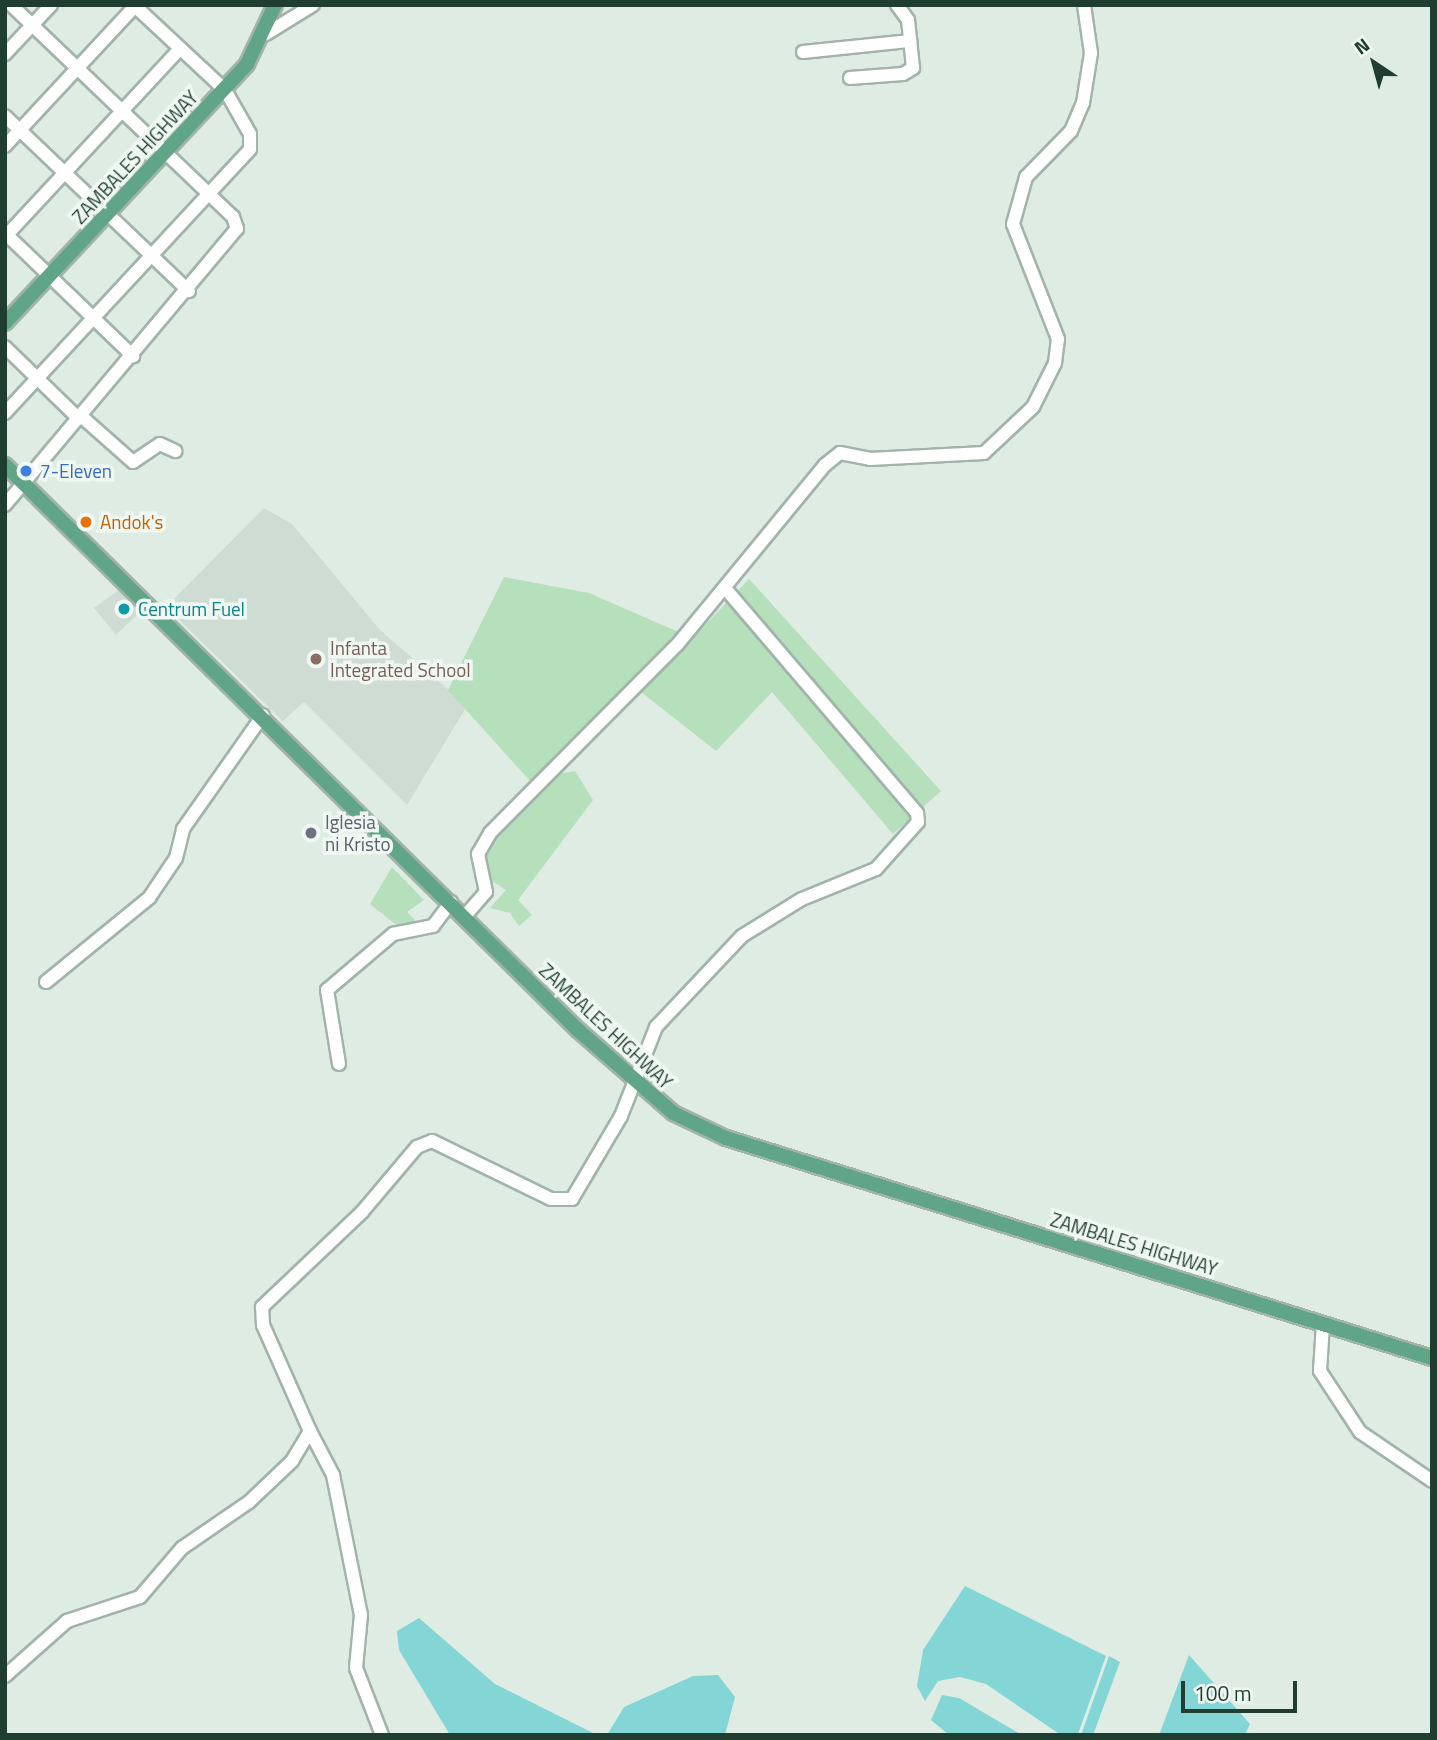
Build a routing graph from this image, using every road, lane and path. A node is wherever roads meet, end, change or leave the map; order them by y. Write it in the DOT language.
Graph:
graph roads {
  1 [pos="11,5"];
  2 [pos="51,5"];
  3 [pos="275,5"];
  4 [pos="313,5"];
  5 [pos="897,5"];
  6 [pos="1084,5"];
  7 [pos="134,6"];
  8 [pos="32,24"];
  9 [pos="266,34"];
  10 [pos="911,41"];
  11 [pos="180,49"];
  12 [pos="803,52"];
  13 [pos="5,54"];
  14 [pos="79,67"];
  15 [pos="850,78"];
  16 [pos="225,90"];
  17 [pos="122,111"];
  18 [pos="5,116"];
  19 [pos="20,129"];
  20 [pos="5,145"];
  21 [pos="166,152"];
  22 [pos="64,172"];
  23 [pos="210,194"];
  24 [pos="107,214"];
  25 [pos="6,235"];
  26 [pos="151,257"];
  27 [pos="50,276"];
  28 [pos="189,291"];
  29 [pos="94,319"];
  30 [pos="5,323"];
  31 [pos="5,347"];
  32 [pos="133,356"];
  33 [pos="38,380"];
  34 [pos="5,413"];
  35 [pos="80,417"];
  36 [pos="176,451"];
  37 [pos="5,465"];
  38 [pos="24,482"];
  39 [pos="5,505"];
  40 [pos="726,589"];
  41 [pos="263,715"];
  42 [pos="451,902"];
  43 [pos="465,916"];
  44 [pos="46,982"];
  45 [pos="340,1064"];
  46 [pos="636,1083"];
  47 [pos="1323,1324"];
  48 [pos="1432,1358"];
  49 [pos="310,1431"];
  50 [pos="1432,1481"];
  51 [pos="5,1676"];
  52 [pos="382,1735"];
  1 -- 8 [label="street"];
  2 -- 8 [label="street"];
  3 -- 9 [label="main road, ZAMBALES HIGHWAY"];
  4 -- 9 [label="street"];
  5 -- 10 [label="street"];
  6 -- 40 [label="street"];
  7 -- 11 [label="street"];
  7 -- 14 [label="street"];
  8 -- 13 [label="street"];
  8 -- 14 [label="street"];
  9 -- 16 [label="main road, ZAMBALES HIGHWAY"];
  10 -- 12 [label="street"];
  10 -- 15 [label="street"];
  11 -- 16 [label="street"];
  11 -- 17 [label="street"];
  14 -- 17 [label="street"];
  14 -- 19 [label="street"];
  16 -- 21 [label="main road, ZAMBALES HIGHWAY"];
  16 -- 23 [label="street"];
  17 -- 21 [label="street"];
  17 -- 22 [label="street"];
  18 -- 19 [label="street"];
  19 -- 20 [label="street"];
  19 -- 22 [label="street"];
  21 -- 23 [label="street"];
  21 -- 24 [label="main road, ZAMBALES HIGHWAY"];
  22 -- 24 [label="street"];
  22 -- 25 [label="street"];
  23 -- 26 [label="street"];
  23 -- 28 [label="street"];
  24 -- 26 [label="street"];
  24 -- 27 [label="main road, ZAMBALES HIGHWAY"];
  25 -- 27 [label="street"];
  26 -- 28 [label="street"];
  26 -- 29 [label="street"];
  27 -- 29 [label="street"];
  27 -- 30 [label="main road, ZAMBALES HIGHWAY"];
  28 -- 32 [label="street"];
  29 -- 32 [label="street"];
  29 -- 33 [label="street"];
  31 -- 33 [label="street"];
  32 -- 35 [label="street"];
  33 -- 34 [label="street"];
  33 -- 35 [label="street"];
  35 -- 36 [label="street"];
  35 -- 38 [label="street"];
  37 -- 38 [label="main road, ZAMBALES HIGHWAY"];
  38 -- 39 [label="street"];
  38 -- 41 [label="main road, ZAMBALES HIGHWAY"];
  40 -- 43 [label="street"];
  40 -- 46 [label="street"];
  41 -- 42 [label="main road, ZAMBALES HIGHWAY"];
  41 -- 44 [label="street"];
  42 -- 43 [label="main road, ZAMBALES HIGHWAY"];
  42 -- 45 [label="street"];
  43 -- 46 [label="main road, ZAMBALES HIGHWAY"];
  46 -- 47 [label="main road, ZAMBALES HIGHWAY"];
  46 -- 49 [label="street"];
  47 -- 48 [label="main road, ZAMBALES HIGHWAY"];
  47 -- 50 [label="street"];
  49 -- 51 [label="street"];
  49 -- 52 [label="street"];
}
